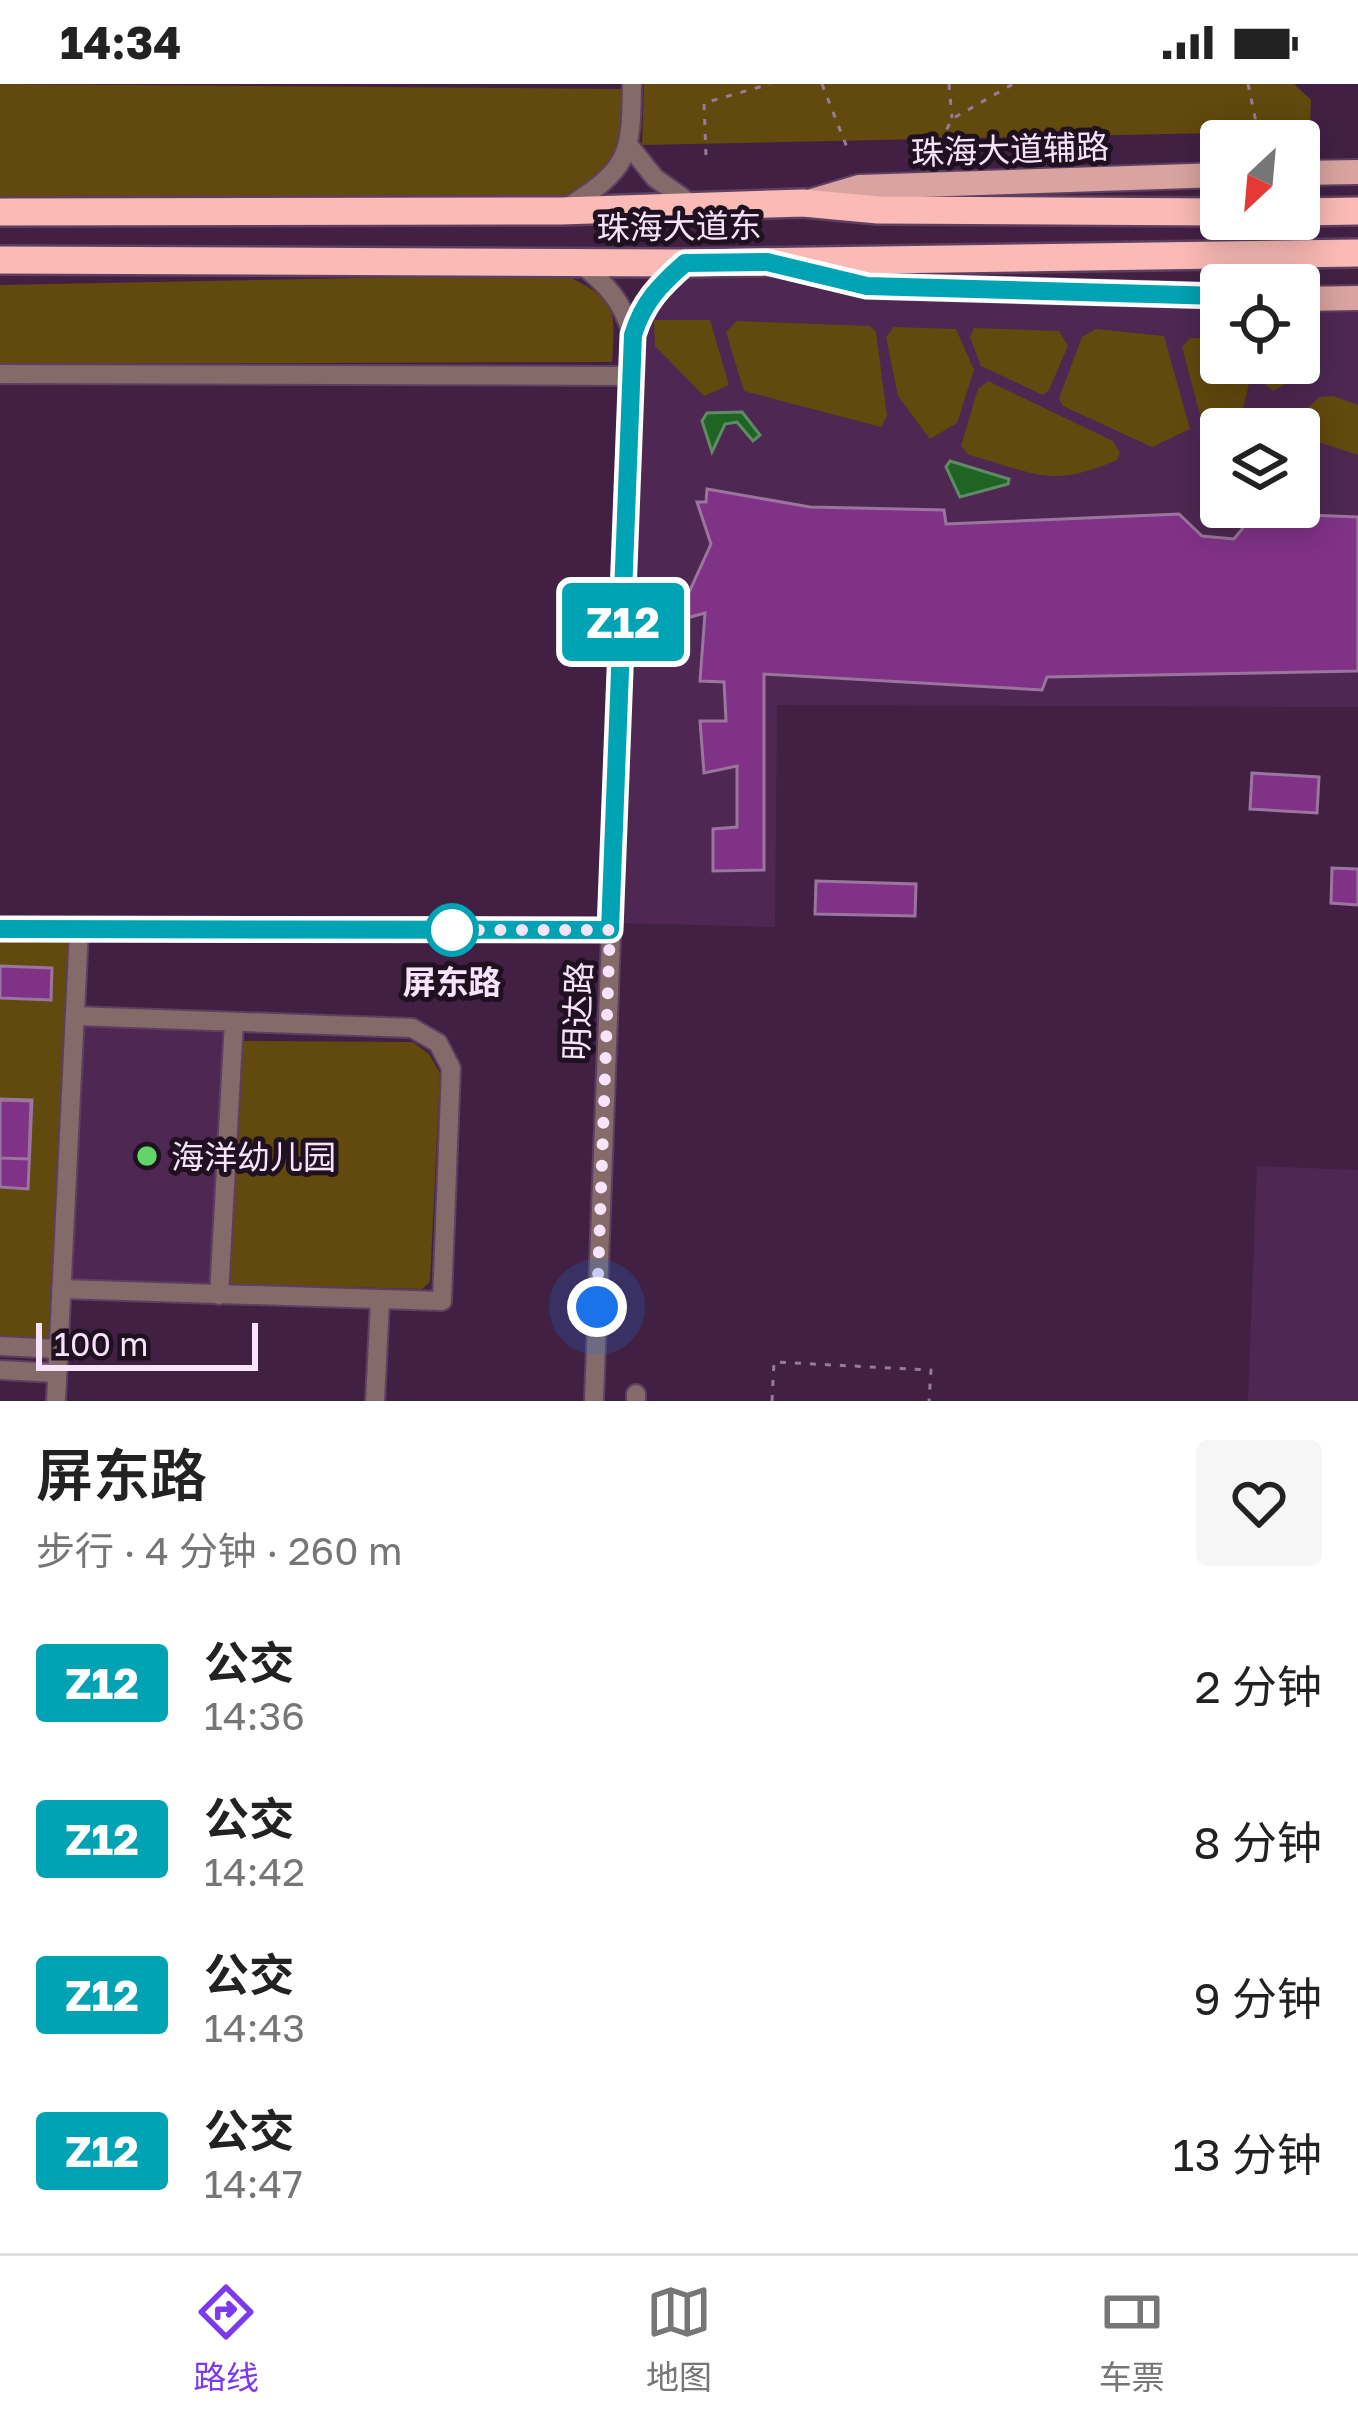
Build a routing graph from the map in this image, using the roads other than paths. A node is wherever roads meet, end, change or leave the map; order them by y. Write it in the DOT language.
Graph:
graph roads {
  1 [pos="632,84"];
  2 [pos="632,148"];
  3 [pos="1358,172"];
  4 [pos="1320,173"];
  5 [pos="1200,177"];
  6 [pos="803,203"];
  7 [pos="697,208"];
  8 [pos="1358,211"];
  9 [pos="0,212"];
  10 [pos="561,212"];
  11 [pos="1200,212"];
  12 [pos="1320,212"];
  13 [pos="1358,253"];
  14 [pos="0,260"];
  15 [pos="767,262"];
  16 [pos="579,263"];
  17 [pos="685,263"];
  18 [pos="1200,295"];
  19 [pos="1358,298"];
  20 [pos="1320,299"];
  21 [pos="633,335"];
  22 [pos="0,374"];
  23 [pos="631,376"];
  24 [pos="0,929"];
  25 [pos="79,930"];
  26 [pos="610,930"];
  27 [pos="74,1016"];
  28 [pos="234,1022"];
  29 [pos="61,1289"];
  30 [pos="219,1295"];
  31 [pos="380,1301"];
  32 [pos="0,1346"];
  33 [pos="58,1349"];
  34 [pos="0,1370"];
  35 [pos="57,1372"];
  36 [pos="56,1401"];
  37 [pos="375,1401"];
  38 [pos="594,1401"];
  1 -- 2 [label="street"];
  2 -- 7 [label="street"];
  2 -- 10 [label="street"];
  3 -- 4 [label="main road"];
  5 -- 6 [label="main road, 珠海大道辅路"];
  6 -- 7 [label="highway, 珠海大道东"];
  6 -- 11 [label="highway, 珠海大道东"];
  7 -- 10 [label="highway, 珠海大道东"];
  8 -- 12 [label="highway"];
  9 -- 10 [label="highway, 珠海大道东"];
  13 -- 15 [label="highway, 珠海大道东"];
  14 -- 16 [label="highway, 珠海大道东"];
  15 -- 17 [label="highway, 珠海大道东"];
  15 -- 18 [label="main road"];
  16 -- 17 [label="highway, 珠海大道东"];
  16 -- 21 [label="street"];
  17 -- 21 [label="street, 明达路"];
  19 -- 20 [label="main road"];
  21 -- 23 [label="street, 明达路"];
  22 -- 23 [label="street"];
  23 -- 26 [label="street, 明达路"];
  24 -- 25 [label="street"];
  25 -- 26 [label="street"];
  25 -- 27 [label="street"];
  26 -- 38 [label="street, 明达路"];
  27 -- 28 [label="street"];
  27 -- 29 [label="street"];
  28 -- 30 [label="street"];
  28 -- 31 [label="street"];
  29 -- 30 [label="street"];
  29 -- 33 [label="street"];
  30 -- 31 [label="street"];
  31 -- 37 [label="street"];
  32 -- 33 [label="street"];
  33 -- 35 [label="street"];
  34 -- 35 [label="street"];
  35 -- 36 [label="street"];
}
